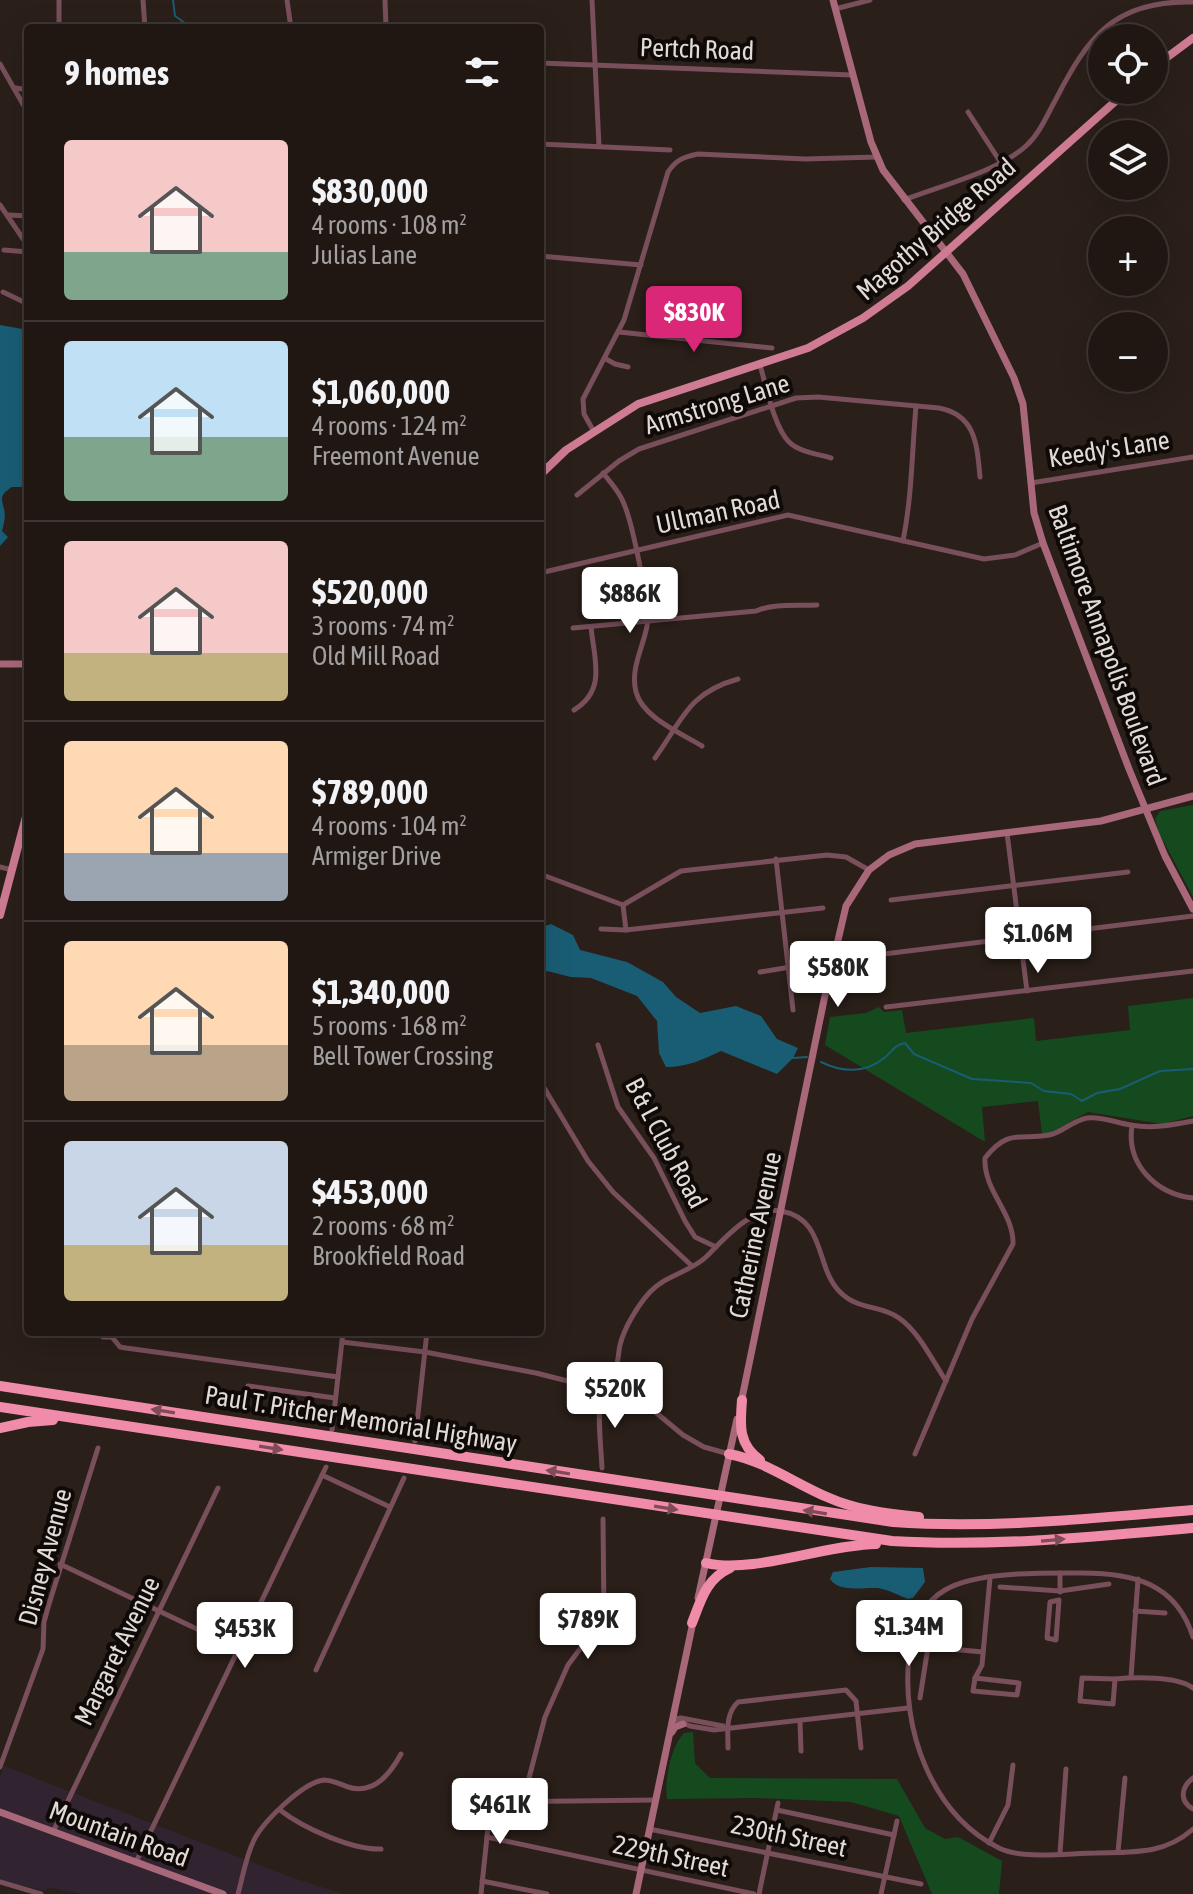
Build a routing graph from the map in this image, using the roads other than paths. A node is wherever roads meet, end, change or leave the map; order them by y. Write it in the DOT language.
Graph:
graph roads {
  1 [pos="59,0"];
  2 [pos="143,0"];
  3 [pos="287,0"];
  4 [pos="385,0"];
  5 [pos="592,0"];
  6 [pos="870,0"];
  7 [pos="1190,1"];
  8 [pos="834,4"];
  9 [pos="59,24"];
  10 [pos="145,24"];
  11 [pos="290,24"];
  12 [pos="386,24"];
  13 [pos="1193,38"];
  14 [pos="1168,57"];
  15 [pos="544,63"];
  16 [pos="0,64"];
  17 [pos="596,65"];
  18 [pos="852,75"];
  19 [pos="15,88"];
  20 [pos="24,89"];
  21 [pos="1112,104"];
  22 [pos="24,105"];
  23 [pos="968,112"];
  24 [pos="544,144"];
  25 [pos="599,146"];
  26 [pos="670,150"];
  27 [pos="877,157"];
  28 [pos="1001,163"];
  29 [pos="904,200"];
  30 [pos="0,205"];
  31 [pos="9,215"];
  32 [pos="24,216"];
  33 [pos="24,242"];
  34 [pos="24,249"];
  35 [pos="4,250"];
  36 [pos="946,251"];
  37 [pos="544,256"];
  38 [pos="641,265"];
  39 [pos="3,292"];
  40 [pos="24,302"];
  41 [pos="619,332"];
  42 [pos="772,348"];
  43 [pos="606,359"];
  44 [pos="760,365"];
  45 [pos="628,367"];
  46 [pos="772,404"];
  47 [pos="916,406"];
  48 [pos="593,430"];
  49 [pos="1193,457"];
  50 [pos="831,458"];
  51 [pos="544,471"];
  52 [pos="603,473"];
  53 [pos="980,477"];
  54 [pos="1031,483"];
  55 [pos="577,495"];
  56 [pos="903,541"];
  57 [pos="1043,543"];
  58 [pos="635,551"];
  59 [pos="544,572"];
  60 [pos="817,605"];
  61 [pos="648,622"];
  62 [pos="591,627"];
  63 [pos="573,628"];
  64 [pos="0,664"];
  65 [pos="24,664"];
  66 [pos="738,679"];
  67 [pos="574,710"];
  68 [pos="676,729"];
  69 [pos="702,746"];
  70 [pos="655,758"];
  71 [pos="1193,796"];
  72 [pos="1145,809"];
  73 [pos="24,824"];
  74 [pos="1007,833"];
  75 [pos="776,859"];
  76 [pos="0,867"];
  77 [pos="12,870"];
  78 [pos="869,870"];
  79 [pos="1128,872"];
  80 [pos="544,875"];
  81 [pos="1014,885"];
  82 [pos="891,900"];
  83 [pos="623,905"];
  84 [pos="823,908"];
  85 [pos="1193,909"];
  86 [pos="782,912"];
  87 [pos="0,915"];
  88 [pos="1193,916"];
  89 [pos="601,929"];
  90 [pos="626,930"];
  91 [pos="1020,938"];
  92 [pos="834,960"];
  93 [pos="788,966"];
  94 [pos="1193,971"];
  95 [pos="760,972"];
  96 [pos="1027,991"];
  97 [pos="886,1007"];
  98 [pos="793,1010"];
  99 [pos="598,1045"];
  100 [pos="544,1087"];
  101 [pos="1193,1121"];
  102 [pos="1132,1126"];
  103 [pos="1193,1198"];
  104 [pos="780,1211"];
  105 [pos="716,1247"];
  106 [pos="692,1266"];
  107 [pos="343,1336"];
  108 [pos="427,1336"];
  109 [pos="103,1337"];
  110 [pos="342,1342"];
  111 [pos="425,1352"];
  112 [pos="338,1377"];
  113 [pos="946,1381"];
  114 [pos="0,1386"];
  115 [pos="248,1386"];
  116 [pos="602,1390"];
  117 [pos="335,1398"];
  118 [pos="742,1400"];
  119 [pos="0,1407"];
  120 [pos="0,1428"];
  121 [pos="332,1430"];
  122 [pos="225,1441"];
  123 [pos="415,1441"];
  124 [pos="98,1448"];
  125 [pos="729,1454"];
  126 [pos="915,1454"];
  127 [pos="326,1467"];
  128 [pos="602,1468"];
  129 [pos="774,1470"];
  130 [pos="322,1475"];
  131 [pos="404,1478"];
  132 [pos="218,1488"];
  133 [pos="390,1507"];
  134 [pos="1193,1510"];
  135 [pos="603,1519"];
  136 [pos="976,1525"];
  137 [pos="1193,1528"];
  138 [pos="958,1544"];
  139 [pos="706,1563"];
  140 [pos="60,1564"];
  141 [pos="732,1567"];
  142 [pos="1060,1573"];
  143 [pos="990,1578"];
  144 [pos="1138,1579"];
  145 [pos="1109,1584"];
  146 [pos="1000,1587"];
  147 [pos="1060,1591"];
  148 [pos="1059,1600"];
  149 [pos="159,1611"];
  150 [pos="1135,1611"];
  151 [pos="1165,1613"];
  152 [pos="692,1623"];
  153 [pos="867,1631"];
  154 [pos="1193,1637"];
  155 [pos="911,1639"];
  156 [pos="928,1647"];
  157 [pos="239,1649"];
  158 [pos="983,1652"];
  159 [pos="316,1670"];
  160 [pos="1131,1677"];
  161 [pos="975,1678"];
  162 [pos="1115,1679"];
  163 [pos="1193,1688"];
  164 [pos="920,1698"];
  165 [pos="908,1708"];
  166 [pos="858,1714"];
  167 [pos="674,1719"];
  168 [pos="800,1722"];
  169 [pos="683,1724"];
  170 [pos="728,1727"];
  171 [pos="670,1734"];
  172 [pos="728,1748"];
  173 [pos="861,1748"];
  174 [pos="801,1751"];
  175 [pos="401,1754"];
  176 [pos="1013,1765"];
  177 [pos="0,1767"];
  178 [pos="1066,1769"];
  179 [pos="1125,1778"];
  180 [pos="1193,1778"];
  181 [pos="656,1800"];
  182 [pos="523,1801"];
  183 [pos="778,1803"];
  184 [pos="1193,1809"];
  185 [pos="280,1810"];
  186 [pos="777,1810"];
  187 [pos="0,1812"];
  188 [pos="897,1821"];
  189 [pos="649,1829"];
  190 [pos="1193,1829"];
  191 [pos="53,1832"];
  192 [pos="894,1835"];
  193 [pos="487,1837"];
  194 [pos="989,1843"];
  195 [pos="381,1849"];
  196 [pos="768,1852"];
  197 [pos="1118,1852"];
  198 [pos="1060,1853"];
  199 [pos="136,1862"];
  200 [pos="642,1870"];
  201 [pos="885,1876"];
  202 [pos="482,1881"];
  203 [pos="0,1882"];
  204 [pos="921,1884"];
  205 [pos="39,1894"];
  206 [pos="223,1894"];
  207 [pos="238,1894"];
  208 [pos="481,1894"];
  209 [pos="547,1894"];
  210 [pos="636,1894"];
  211 [pos="756,1894"];
  212 [pos="881,1894"];
  1 -- 9 [label="street"];
  2 -- 10 [label="street"];
  3 -- 11 [label="street"];
  4 -- 12 [label="street"];
  5 -- 17 [label="street"];
  6 -- 8 [label="street"];
  7 -- 28 [label="street"];
  8 -- 18 [label="street, Baltimore Annapolis Boulevard"];
  13 -- 14 [label="main road"];
  15 -- 17 [label="street, Pertch Road"];
  16 -- 19 [label="street"];
  17 -- 18 [label="street, Pertch Road"];
  17 -- 25 [label="street"];
  18 -- 27 [label="street, Baltimore Annapolis Boulevard"];
  19 -- 20 [label="street"];
  19 -- 22 [label="street"];
  21 -- 36 [label="main road, Magothy Bridge Road"];
  23 -- 28 [label="street"];
  24 -- 25 [label="street"];
  25 -- 26 [label="street"];
  27 -- 29 [label="street, Baltimore Annapolis Boulevard"];
  27 -- 38 [label="street"];
  28 -- 29 [label="street"];
  29 -- 36 [label="street, Baltimore Annapolis Boulevard"];
  30 -- 31 [label="street"];
  31 -- 32 [label="street"];
  31 -- 33 [label="street"];
  34 -- 35 [label="street"];
  36 -- 44 [label="main road, Magothy Bridge Road"];
  36 -- 54 [label="street, Baltimore Annapolis Boulevard"];
  37 -- 38 [label="street"];
  38 -- 41 [label="street"];
  39 -- 40 [label="street"];
  41 -- 42 [label="street"];
  41 -- 43 [label="street"];
  43 -- 45 [label="street"];
  43 -- 48 [label="street"];
  44 -- 46 [label="street"];
  44 -- 48 [label="main road, Magothy Bridge Road"];
  46 -- 47 [label="street, Armstrong Lane"];
  46 -- 50 [label="street"];
  46 -- 52 [label="street, Armstrong Lane"];
  47 -- 53 [label="street, Armstrong Lane"];
  47 -- 56 [label="street"];
  48 -- 51 [label="main road, Magothy Bridge Road"];
  49 -- 54 [label="street, Keedy's Lane"];
  52 -- 55 [label="street, Armstrong Lane"];
  52 -- 58 [label="street"];
  54 -- 57 [label="street, Baltimore Annapolis Boulevard"];
  56 -- 57 [label="street, Ullman Road"];
  56 -- 58 [label="street, Ullman Road"];
  57 -- 72 [label="street, Baltimore Annapolis Boulevard"];
  58 -- 59 [label="street, Ullman Road"];
  58 -- 61 [label="street"];
  60 -- 61 [label="street"];
  61 -- 62 [label="street"];
  61 -- 68 [label="street"];
  62 -- 63 [label="street"];
  62 -- 67 [label="street"];
  64 -- 65 [label="street"];
  66 -- 68 [label="street"];
  68 -- 69 [label="street"];
  68 -- 70 [label="street"];
  71 -- 72 [label="street, Catherine Avenue"];
  72 -- 74 [label="street, Catherine Avenue"];
  72 -- 85 [label="street, Baltimore Annapolis Boulevard"];
  73 -- 77 [label="main road"];
  74 -- 78 [label="street, Catherine Avenue"];
  74 -- 81 [label="street"];
  75 -- 78 [label="street"];
  75 -- 83 [label="street"];
  75 -- 86 [label="street"];
  76 -- 77 [label="street"];
  77 -- 87 [label="main road"];
  78 -- 92 [label="street, Catherine Avenue"];
  79 -- 81 [label="street"];
  80 -- 83 [label="street"];
  81 -- 82 [label="street"];
  81 -- 91 [label="street"];
  83 -- 90 [label="street"];
  84 -- 86 [label="street"];
  86 -- 90 [label="street"];
  86 -- 93 [label="street"];
  88 -- 91 [label="street"];
  89 -- 90 [label="street"];
  91 -- 92 [label="street"];
  91 -- 96 [label="street"];
  92 -- 93 [label="street"];
  92 -- 104 [label="street, Catherine Avenue"];
  93 -- 95 [label="street"];
  93 -- 98 [label="street"];
  94 -- 96 [label="street"];
  96 -- 97 [label="street"];
  99 -- 105 [label="street, B & L Club Road"];
  100 -- 106 [label="street"];
  101 -- 102 [label="street"];
  102 -- 103 [label="street"];
  102 -- 113 [label="street"];
  104 -- 105 [label="street"];
  104 -- 113 [label="street"];
  104 -- 118 [label="street, Catherine Avenue"];
  105 -- 106 [label="street"];
  106 -- 116 [label="street"];
  107 -- 110 [label="street"];
  108 -- 111 [label="street"];
  109 -- 112 [label="street"];
  110 -- 111 [label="street"];
  110 -- 112 [label="street"];
  111 -- 116 [label="street"];
  111 -- 123 [label="street"];
  112 -- 117 [label="street"];
  113 -- 126 [label="street"];
  136 -- 114 [label="highway, Paul T. Pitcher Memorial Highway, one-way"];
  115 -- 117 [label="street"];
  116 -- 125 [label="street"];
  116 -- 128 [label="street"];
  117 -- 121 [label="street"];
  118 -- 125 [label="street, Catherine Avenue"];
  118 -- 129 [label="highway"];
  119 -- 122 [label="highway, Paul T. Pitcher Memorial Highway"];
  120 -- 122 [label="highway"];
  122 -- 138 [label="highway, Paul T. Pitcher Memorial Highway, one-way"];
  124 -- 140 [label="street, Disney Avenue"];
  125 -- 129 [label="highway"];
  125 -- 139 [label="street, Catherine Avenue"];
  127 -- 130 [label="street"];
  129 -- 136 [label="highway"];
  130 -- 133 [label="street"];
  130 -- 157 [label="street"];
  131 -- 133 [label="street"];
  132 -- 149 [label="street, Margaret Avenue"];
  133 -- 159 [label="street"];
  134 -- 136 [label="highway, Paul T. Pitcher Memorial Highway"];
  135 -- 182 [label="street"];
  138 -- 137 [label="highway, Paul T. Pitcher Memorial Highway, one-way"];
  138 -- 141 [label="highway"];
  139 -- 141 [label="highway"];
  139 -- 152 [label="street, Catherine Avenue"];
  140 -- 149 [label="street"];
  140 -- 177 [label="street, Disney Avenue"];
  141 -- 152 [label="highway"];
  142 -- 143 [label="street"];
  142 -- 144 [label="street"];
  142 -- 147 [label="street"];
  143 -- 155 [label="street"];
  143 -- 158 [label="street"];
  144 -- 150 [label="street"];
  144 -- 154 [label="street"];
  145 -- 147 [label="street"];
  146 -- 147 [label="street"];
  147 -- 148 [label="street"];
  148 -- 148 [label="street"];
  149 -- 157 [label="street"];
  149 -- 191 [label="street, Margaret Avenue"];
  150 -- 151 [label="street"];
  150 -- 160 [label="street"];
  152 -- 167 [label="street, Catherine Avenue"];
  153 -- 155 [label="street"];
  155 -- 156 [label="street"];
  155 -- 165 [label="street"];
  156 -- 158 [label="street"];
  156 -- 164 [label="street"];
  157 -- 199 [label="street"];
  158 -- 161 [label="street"];
  160 -- 162 [label="street"];
  160 -- 163 [label="street"];
  161 -- 161 [label="street"];
  162 -- 162 [label="street"];
  165 -- 166 [label="street"];
  165 -- 194 [label="street"];
  166 -- 168 [label="street"];
  166 -- 170 [label="street"];
  166 -- 173 [label="street"];
  167 -- 169 [label="street"];
  167 -- 170 [label="street"];
  167 -- 171 [label="street, Catherine Avenue"];
  168 -- 170 [label="street"];
  168 -- 174 [label="street"];
  169 -- 170 [label="street"];
  169 -- 171 [label="street"];
  170 -- 172 [label="street"];
  171 -- 181 [label="street, Catherine Avenue"];
  175 -- 185 [label="street"];
  176 -- 194 [label="street"];
  178 -- 198 [label="street"];
  179 -- 197 [label="street"];
  180 -- 184 [label="street"];
  181 -- 182 [label="street"];
  181 -- 189 [label="street, Catherine Avenue"];
  182 -- 193 [label="street"];
  183 -- 186 [label="street"];
  185 -- 195 [label="street"];
  185 -- 207 [label="street"];
  186 -- 192 [label="street"];
  186 -- 196 [label="street"];
  187 -- 191 [label="street, Mountain Road"];
  188 -- 192 [label="street"];
  189 -- 196 [label="street, 230th Street"];
  189 -- 200 [label="street, Catherine Avenue"];
  190 -- 197 [label="street"];
  191 -- 199 [label="street, Mountain Road"];
  192 -- 201 [label="street"];
  193 -- 200 [label="street, 229th Street"];
  193 -- 202 [label="street"];
  194 -- 198 [label="street"];
  196 -- 201 [label="street, 230th Street"];
  196 -- 211 [label="street"];
  197 -- 198 [label="street"];
  199 -- 206 [label="street, Mountain Road"];
  200 -- 210 [label="street, Catherine Avenue"];
  200 -- 211 [label="street, 229th Street"];
  201 -- 204 [label="street, 230th Street"];
  201 -- 212 [label="street"];
  202 -- 208 [label="street"];
  202 -- 209 [label="street"];
  203 -- 205 [label="street"];
}
